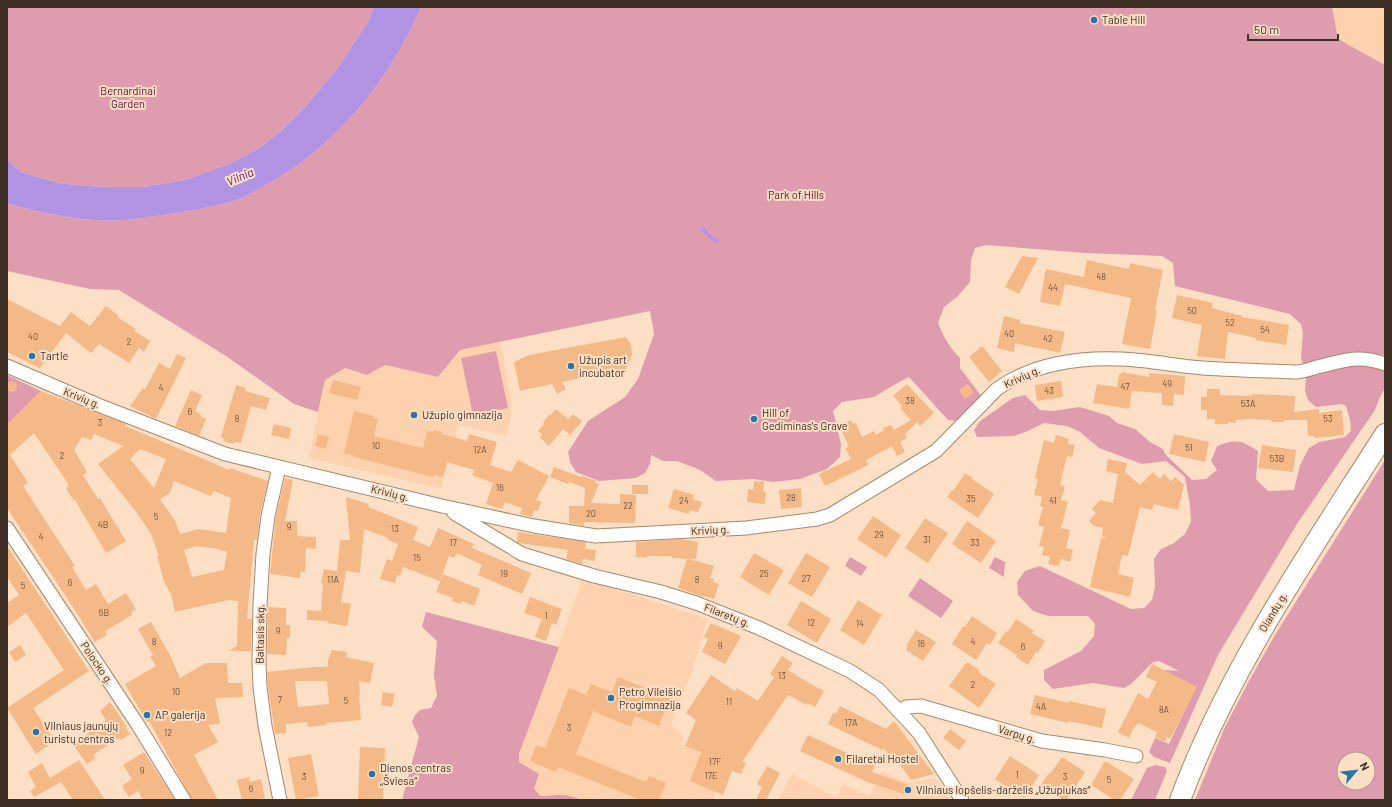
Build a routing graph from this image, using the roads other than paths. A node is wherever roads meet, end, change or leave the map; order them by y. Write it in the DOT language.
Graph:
graph roads {
  1 [pos="1385,364"];
  2 [pos="7,366"];
  3 [pos="1385,434"];
  4 [pos="279,467"];
  5 [pos="442,506"];
  6 [pos="509,521"];
  7 [pos="7,528"];
  8 [pos="503,542"];
  9 [pos="900,712"];
  10 [pos="1136,756"];
  11 [pos="184,800"];
  12 [pos="280,800"];
  13 [pos="962,800"];
  14 [pos="1180,800"];
  1 -- 6 [label="street, Krivių g."];
  2 -- 4 [label="street, Krivių g."];
  3 -- 14 [label="main road, Olandų g."];
  4 -- 5 [label="street, Krivių g."];
  4 -- 12 [label="street, Baltasis skg."];
  5 -- 6 [label="street, Krivių g."];
  5 -- 8 [label="street, Filaretų g."];
  6 -- 8 [label="street"];
  7 -- 11 [label="street, Polocko g."];
  8 -- 9 [label="street, Filaretų g."];
  9 -- 10 [label="street, Varpų g."];
  9 -- 13 [label="street, Filaretų g."];
}
